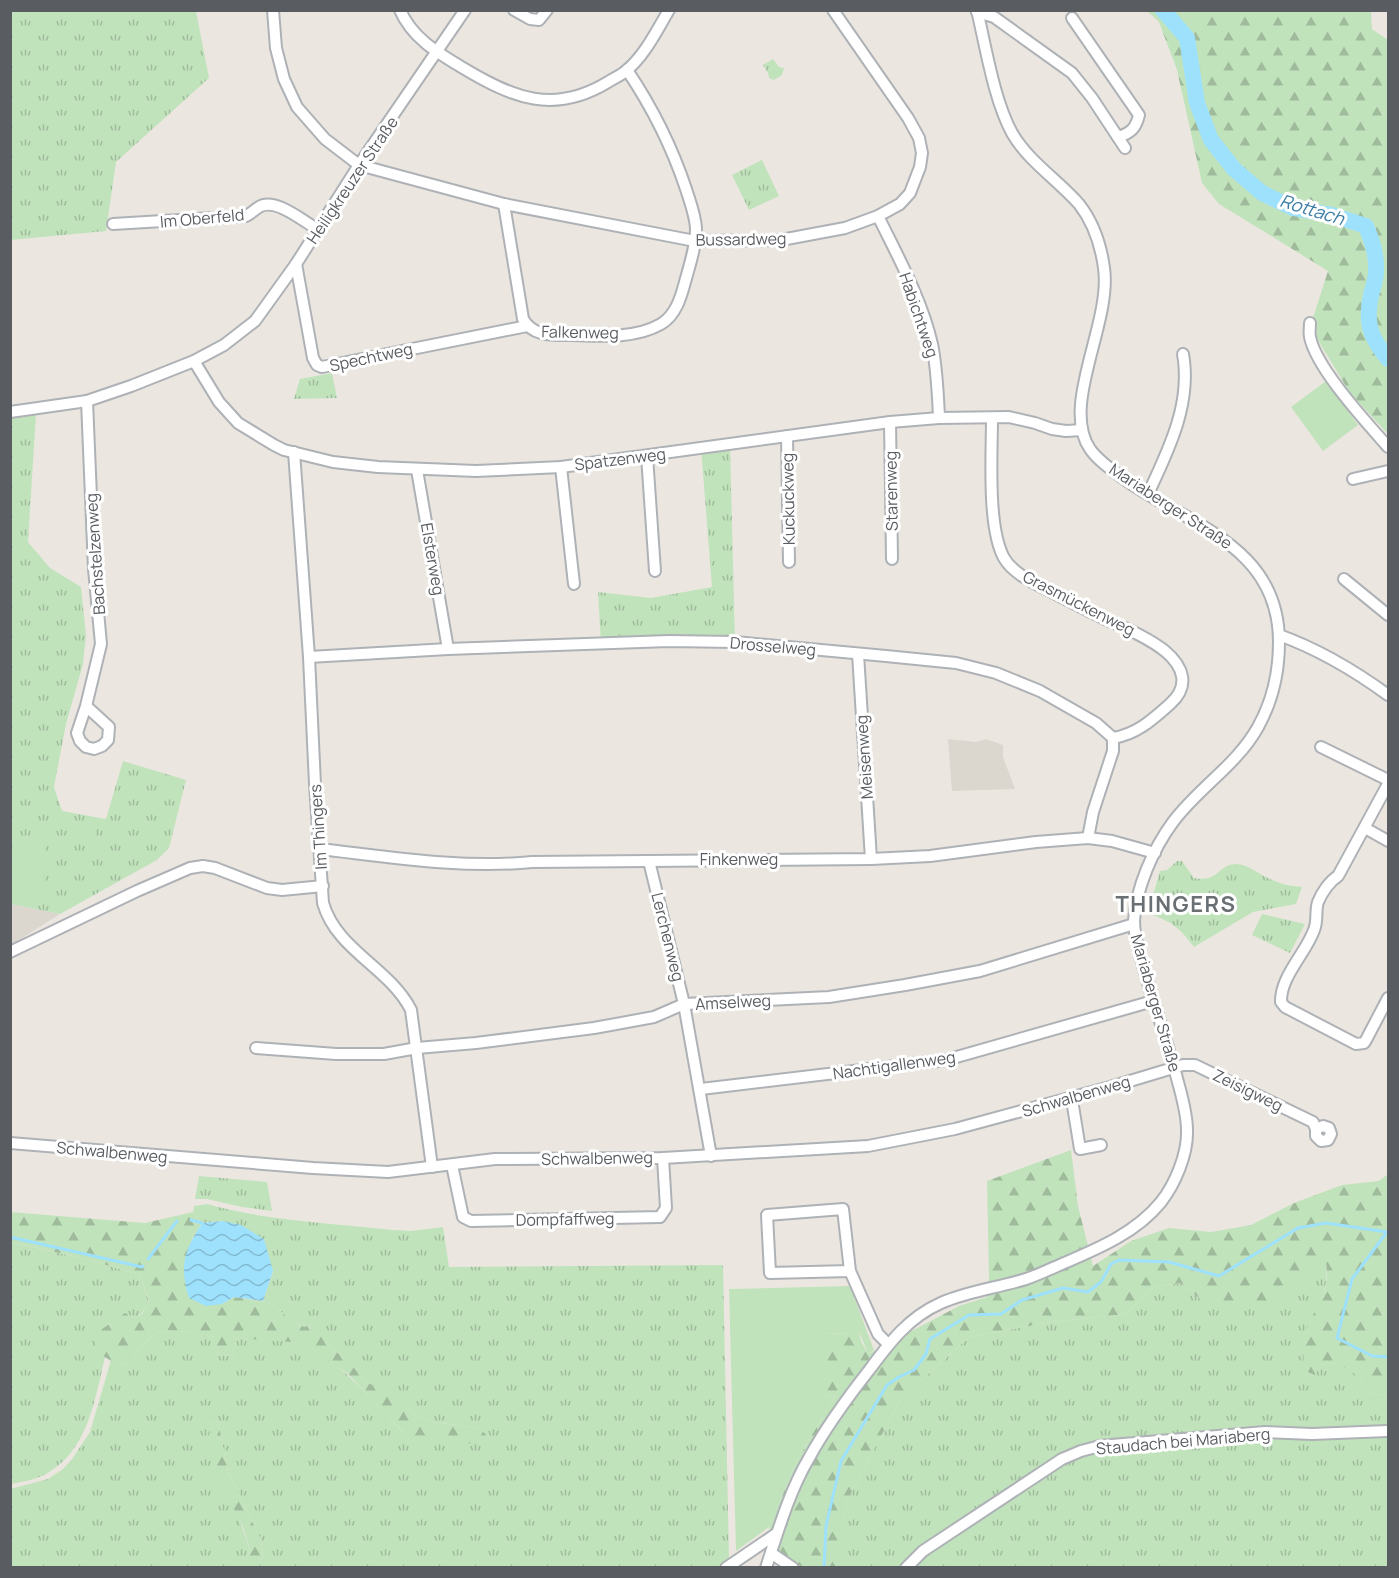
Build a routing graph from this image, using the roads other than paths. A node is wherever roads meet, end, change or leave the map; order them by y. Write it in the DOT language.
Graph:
graph roads {
  1 [pos="273,10"];
  2 [pos="400,10"];
  3 [pos="465,10"];
  4 [pos="514,10"];
  5 [pos="547,10"];
  6 [pos="669,10"];
  7 [pos="833,10"];
  8 [pos="977,11"];
  9 [pos="1072,18"];
  10 [pos="437,52"];
  11 [pos="627,70"];
  12 [pos="1118,137"];
  13 [pos="1125,148"];
  14 [pos="359,165"];
  15 [pos="504,204"];
  16 [pos="878,216"];
  17 [pos="113,224"];
  18 [pos="317,229"];
  19 [pos="695,241"];
  20 [pos="296,264"];
  21 [pos="1310,323"];
  22 [pos="526,326"];
  23 [pos="1183,354"];
  24 [pos="195,361"];
  25 [pos="87,401"];
  26 [pos="10,412"];
  27 [pos="939,418"];
  28 [pos="992,418"];
  29 [pos="890,422"];
  30 [pos="1082,430"];
  31 [pos="787,436"];
  32 [pos="1389,447"];
  33 [pos="294,452"];
  34 [pos="647,456"];
  35 [pos="561,467"];
  36 [pos="417,470"];
  37 [pos="1389,471"];
  38 [pos="1353,479"];
  39 [pos="1148,494"];
  40 [pos="892,559"];
  41 [pos="789,562"];
  42 [pos="655,572"];
  43 [pos="1344,579"];
  44 [pos="574,584"];
  45 [pos="1389,615"];
  46 [pos="1280,635"];
  47 [pos="448,648"];
  48 [pos="858,654"];
  49 [pos="309,657"];
  50 [pos="1389,695"];
  51 [pos="86,706"];
  52 [pos="1113,738"];
  53 [pos="1321,747"];
  54 [pos="1389,782"];
  55 [pos="1365,828"];
  56 [pos="1088,838"];
  57 [pos="1389,841"];
  58 [pos="320,849"];
  59 [pos="1155,853"];
  60 [pos="871,859"];
  61 [pos="649,861"];
  62 [pos="323,886"];
  63 [pos="1134,924"];
  64 [pos="10,952"];
  65 [pos="1389,998"];
  66 [pos="1153,1001"];
  67 [pos="684,1004"];
  68 [pos="256,1048"];
  69 [pos="417,1048"];
  70 [pos="1175,1068"];
  71 [pos="700,1089"];
  72 [pos="1068,1099"];
  73 [pos="1316,1129"];
  74 [pos="10,1143"];
  75 [pos="1101,1145"];
  76 [pos="711,1156"];
  77 [pos="663,1158"];
  78 [pos="452,1165"];
  79 [pos="432,1167"];
  80 [pos="850,1270"];
  81 [pos="888,1344"];
  82 [pos="1389,1431"];
  83 [pos="776,1534"];
  84 [pos="771,1553"];
  85 [pos="726,1568"];
  86 [pos="766,1568"];
  87 [pos="793,1568"];
  88 [pos="906,1568"];
  1 -- 14 [label="street"];
  2 -- 10 [label="street"];
  3 -- 10 [label="street, Heiligkreuzer Straße"];
  4 -- 5 [label="street"];
  6 -- 11 [label="street"];
  7 -- 16 [label="street, Bussardweg"];
  8 -- 12 [label="street"];
  8 -- 30 [label="street, Mariaberger Straße"];
  9 -- 12 [label="street"];
  10 -- 11 [label="street"];
  10 -- 14 [label="street, Heiligkreuzer Straße"];
  11 -- 19 [label="street, Falkenweg"];
  12 -- 13 [label="street"];
  14 -- 15 [label="street, Bussardweg"];
  14 -- 18 [label="street, Heiligkreuzer Straße"];
  15 -- 19 [label="street, Bussardweg"];
  15 -- 22 [label="street, Falkenweg"];
  16 -- 19 [label="street, Bussardweg"];
  16 -- 27 [label="street, Habichtweg"];
  17 -- 18 [label="street, Im Oberfeld"];
  18 -- 20 [label="street, Heiligkreuzer Straße"];
  19 -- 22 [label="street, Falkenweg"];
  20 -- 22 [label="street, Spechtweg"];
  20 -- 24 [label="street, Heiligkreuzer Straße"];
  21 -- 32 [label="street"];
  23 -- 39 [label="street"];
  24 -- 25 [label="street, Heiligkreuzer Straße"];
  24 -- 33 [label="street, Spatzenweg"];
  25 -- 26 [label="street, Heiligkreuzer Straße"];
  25 -- 51 [label="street, Bachstelzenweg"];
  27 -- 28 [label="street, Spatzenweg"];
  27 -- 29 [label="street, Spatzenweg"];
  28 -- 30 [label="street, Spatzenweg"];
  28 -- 52 [label="street, Grasmückenweg"];
  29 -- 31 [label="street, Spatzenweg"];
  29 -- 40 [label="street, Starenweg"];
  30 -- 39 [label="street, Mariaberger Straße"];
  31 -- 34 [label="street, Spatzenweg"];
  31 -- 41 [label="street, Kuckuckweg"];
  33 -- 36 [label="street, Spatzenweg"];
  33 -- 49 [label="street, Im Thingers"];
  34 -- 35 [label="street, Spatzenweg"];
  34 -- 42 [label="street"];
  35 -- 36 [label="street, Spatzenweg"];
  35 -- 44 [label="street"];
  36 -- 47 [label="street, Elsterweg"];
  37 -- 38 [label="street"];
  39 -- 46 [label="street, Mariaberger Straße"];
  43 -- 45 [label="street"];
  46 -- 50 [label="street"];
  46 -- 59 [label="street, Mariaberger Straße"];
  47 -- 48 [label="street, Drosselweg"];
  47 -- 49 [label="street, Drosselweg"];
  48 -- 52 [label="street, Drosselweg"];
  48 -- 60 [label="street, Meisenweg"];
  49 -- 58 [label="street, Im Thingers"];
  52 -- 56 [label="street"];
  53 -- 54 [label="street"];
  54 -- 55 [label="street"];
  55 -- 57 [label="street"];
  55 -- 65 [label="street"];
  56 -- 59 [label="street, Finkenweg"];
  56 -- 60 [label="street, Finkenweg"];
  58 -- 61 [label="street, Finkenweg"];
  58 -- 62 [label="street, Im Thingers"];
  59 -- 63 [label="street, Mariaberger Straße"];
  60 -- 61 [label="street, Finkenweg"];
  61 -- 67 [label="street, Lerchenweg"];
  62 -- 64 [label="street"];
  62 -- 69 [label="street, Im Thingers"];
  63 -- 66 [label="street, Mariaberger Straße"];
  63 -- 67 [label="street, Amselweg"];
  66 -- 70 [label="street, Mariaberger Straße"];
  66 -- 71 [label="street, Nachtigallenweg"];
  67 -- 69 [label="street, Amselweg"];
  67 -- 71 [label="street, Lerchenweg"];
  68 -- 69 [label="street, Amselweg"];
  69 -- 79 [label="street, Im Thingers"];
  70 -- 72 [label="street, Schwalbenweg"];
  70 -- 73 [label="street, Zeisigweg"];
  70 -- 81 [label="street, Mariaberger Straße"];
  71 -- 76 [label="street, Lerchenweg"];
  72 -- 75 [label="street"];
  72 -- 76 [label="street, Schwalbenweg"];
  74 -- 79 [label="street, Schwalbenweg"];
  76 -- 77 [label="street, Schwalbenweg"];
  77 -- 78 [label="street, Schwalbenweg"];
  77 -- 78 [label="street, Dompfaffweg"];
  78 -- 79 [label="street, Schwalbenweg"];
  80 -- 80 [label="street"];
  80 -- 81 [label="street"];
  81 -- 83 [label="street, Mariaberger Straße"];
  82 -- 88 [label="street, Staudach bei Mariaberg"];
  83 -- 84 [label="street, Mariaberger Straße"];
  83 -- 85 [label="street"];
  84 -- 86 [label="street, Mariaberger Straße"];
  84 -- 87 [label="street"];
}
